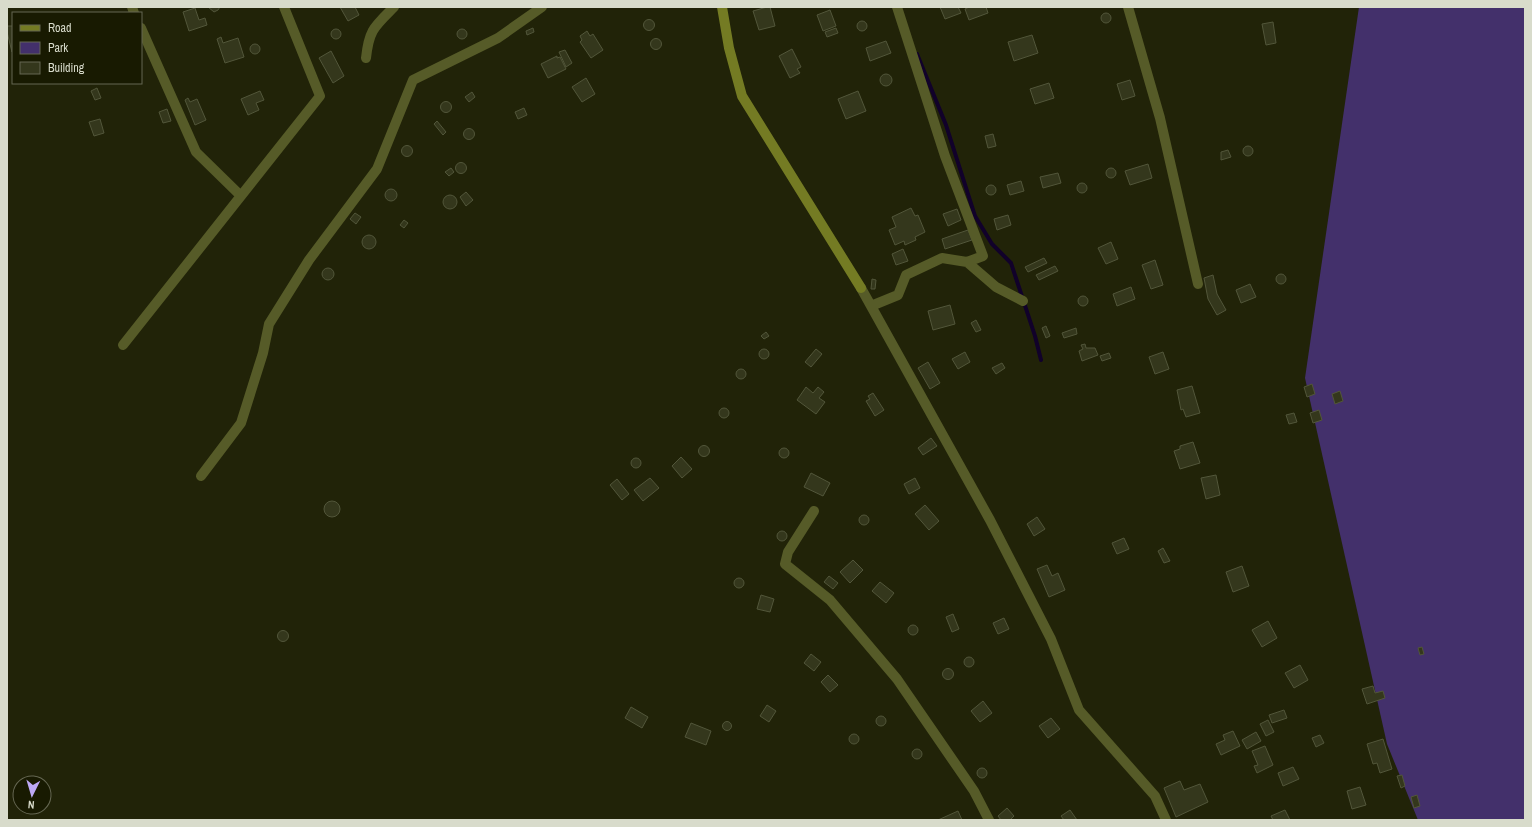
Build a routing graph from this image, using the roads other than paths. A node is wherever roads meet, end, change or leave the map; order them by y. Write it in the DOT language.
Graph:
graph roads {
  1 [pos="284,7"];
  2 [pos="394,7"];
  3 [pos="542,7"];
  4 [pos="722,7"];
  5 [pos="897,7"];
  6 [pos="1128,7"];
  7 [pos="142,30"];
  8 [pos="366,58"];
  9 [pos="241,196"];
  10 [pos="967,262"];
  11 [pos="1198,284"];
  12 [pos="861,288"];
  13 [pos="1023,301"];
  14 [pos="871,306"];
  15 [pos="123,345"];
  16 [pos="201,476"];
  17 [pos="814,511"];
  18 [pos="989,820"];
  19 [pos="1166,820"];
  1 -- 9 [label="street"];
  2 -- 8 [label="street"];
  3 -- 16 [label="street"];
  4 -- 12 [label="main road"];
  5 -- 10 [label="street"];
  6 -- 11 [label="street"];
  7 -- 9 [label="street"];
  9 -- 15 [label="street"];
  10 -- 13 [label="street"];
  10 -- 14 [label="street"];
  12 -- 14 [label="street"];
  14 -- 19 [label="street"];
  17 -- 18 [label="street"];
}
